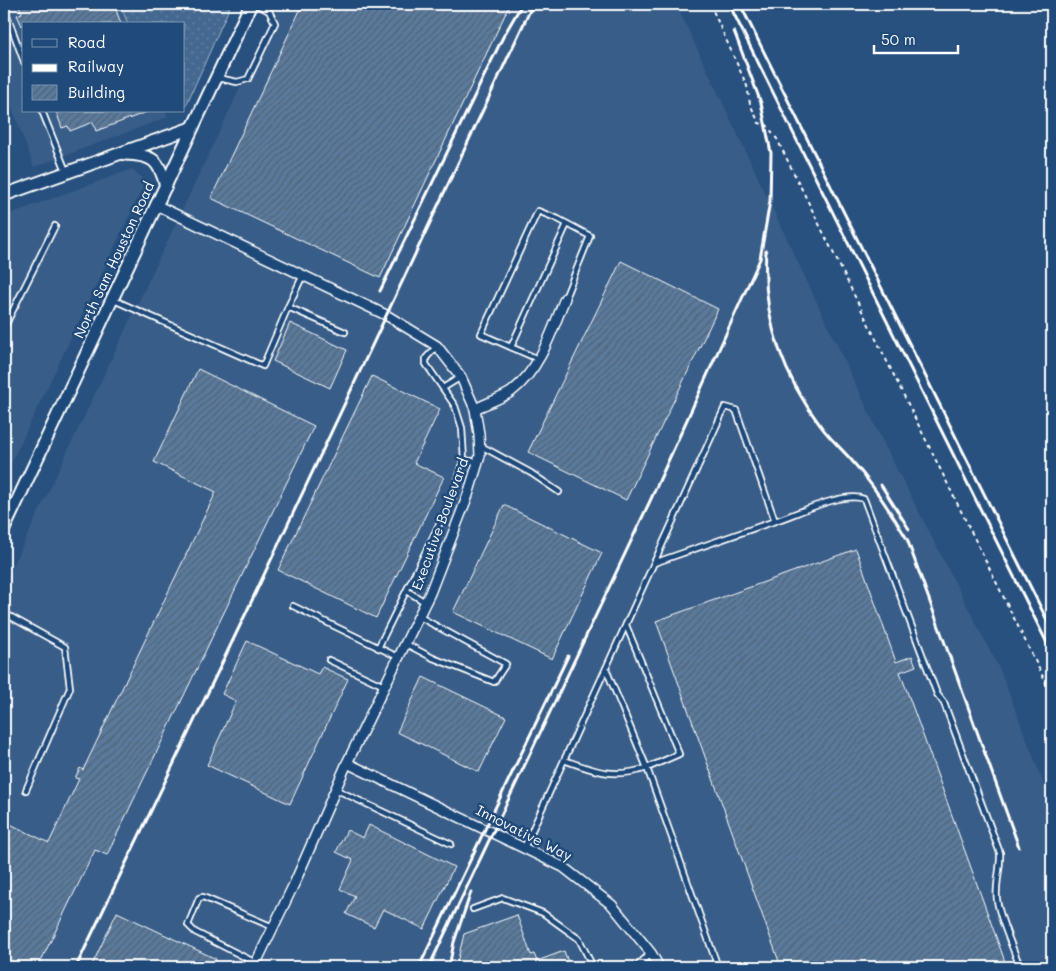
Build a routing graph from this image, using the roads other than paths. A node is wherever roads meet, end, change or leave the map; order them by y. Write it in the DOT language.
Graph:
graph roads {
  1 [pos="251,4"];
  2 [pos="256,4"];
  3 [pos="4,7"];
  4 [pos="22,56"];
  5 [pos="216,78"];
  6 [pos="42,112"];
  7 [pos="191,128"];
  8 [pos="119,154"];
  9 [pos="66,173"];
  10 [pos="166,186"];
  11 [pos="4,195"];
  12 [pos="158,206"];
  13 [pos="568,224"];
  14 [pos="55,226"];
  15 [pos="303,275"];
  16 [pos="564,298"];
  17 [pos="113,300"];
  18 [pos="288,307"];
  19 [pos="4,328"];
  20 [pos="344,332"];
  21 [pos="437,346"];
  22 [pos="511,347"];
  23 [pos="538,359"];
  24 [pos="461,377"];
  25 [pos="443,388"];
  26 [pos="476,409"];
  27 [pos="480,446"];
  28 [pos="464,460"];
  29 [pos="478,462"];
  30 [pos="560,492"];
  31 [pos="775,521"];
  32 [pos="4,528"];
  33 [pos="654,563"];
  34 [pos="407,591"];
  35 [pos="425,602"];
  36 [pos="293,606"];
  37 [pos="4,613"];
  38 [pos="418,616"];
  39 [pos="626,625"];
  40 [pos="405,644"];
  41 [pos="378,648"];
  42 [pos="398,657"];
  43 [pos="329,660"];
  44 [pos="606,669"];
  45 [pos="384,686"];
  46 [pos="564,760"];
  47 [pos="346,763"];
  48 [pos="646,768"];
  49 [pos="335,789"];
  50 [pos="26,790"];
  51 [pos="451,844"];
  52 [pos="524,848"];
  53 [pos="473,909"];
  54 [pos="273,927"];
  55 [pos="651,953"];
  56 [pos="255,965"];
  57 [pos="593,967"];
  58 [pos="636,967"];
  59 [pos="659,967"];
  60 [pos="718,967"];
  61 [pos="1020,967"];
  1 -- 5 [label="street, North Sam Houston Road"];
  2 -- 5 [label="lane"];
  3 -- 4 [label="lane"];
  5 -- 7 [label="street, North Sam Houston Road"];
  6 -- 9 [label="lane"];
  7 -- 8 [label="street"];
  7 -- 10 [label="street, North Sam Houston Road"];
  8 -- 9 [label="street"];
  8 -- 10 [label="street"];
  9 -- 11 [label="street"];
  10 -- 12 [label="street, North Sam Houston Road"];
  12 -- 15 [label="street, Executive Boulevard"];
  12 -- 17 [label="street, North Sam Houston Road"];
  13 -- 16 [label="lane"];
  13 -- 22 [label="lane"];
  13 -- 22 [label="lane"];
  14 -- 19 [label="lane"];
  15 -- 18 [label="lane"];
  15 -- 21 [label="street, Executive Boulevard"];
  16 -- 23 [label="street"];
  17 -- 18 [label="lane"];
  17 -- 32 [label="street, North Sam Houston Road"];
  18 -- 20 [label="lane"];
  21 -- 24 [label="street, Executive Boulevard"];
  21 -- 25 [label="lane"];
  22 -- 23 [label="lane"];
  23 -- 26 [label="street"];
  24 -- 25 [label="lane"];
  24 -- 26 [label="street, Executive Boulevard"];
  25 -- 28 [label="lane"];
  26 -- 27 [label="street, Executive Boulevard"];
  27 -- 29 [label="street, Executive Boulevard"];
  27 -- 30 [label="lane"];
  28 -- 29 [label="lane"];
  28 -- 34 [label="lane"];
  29 -- 35 [label="street, Executive Boulevard"];
  31 -- 33 [label="lane"];
  31 -- 33 [label="lane"];
  31 -- 61 [label="lane"];
  33 -- 39 [label="lane"];
  34 -- 35 [label="lane"];
  34 -- 41 [label="lane"];
  35 -- 38 [label="street, Executive Boulevard"];
  36 -- 41 [label="lane"];
  37 -- 50 [label="lane"];
  38 -- 40 [label="street, Executive Boulevard"];
  38 -- 40 [label="lane"];
  39 -- 44 [label="lane"];
  39 -- 48 [label="lane"];
  40 -- 42 [label="street, Executive Boulevard"];
  41 -- 42 [label="lane"];
  42 -- 45 [label="street, Executive Boulevard"];
  43 -- 45 [label="lane"];
  44 -- 46 [label="lane"];
  44 -- 48 [label="lane"];
  45 -- 47 [label="street, Executive Boulevard"];
  46 -- 48 [label="lane"];
  46 -- 52 [label="lane"];
  47 -- 49 [label="street, Executive Boulevard"];
  47 -- 52 [label="street, Innovative Way"];
  48 -- 60 [label="lane"];
  49 -- 51 [label="lane"];
  49 -- 54 [label="street, Executive Boulevard"];
  52 -- 55 [label="street, Innovative Way"];
  53 -- 57 [label="lane"];
  54 -- 56 [label="street, Executive Boulevard"];
  54 -- 56 [label="lane"];
  55 -- 58 [label="lane"];
  55 -- 59 [label="street, Innovative Way"];
}
